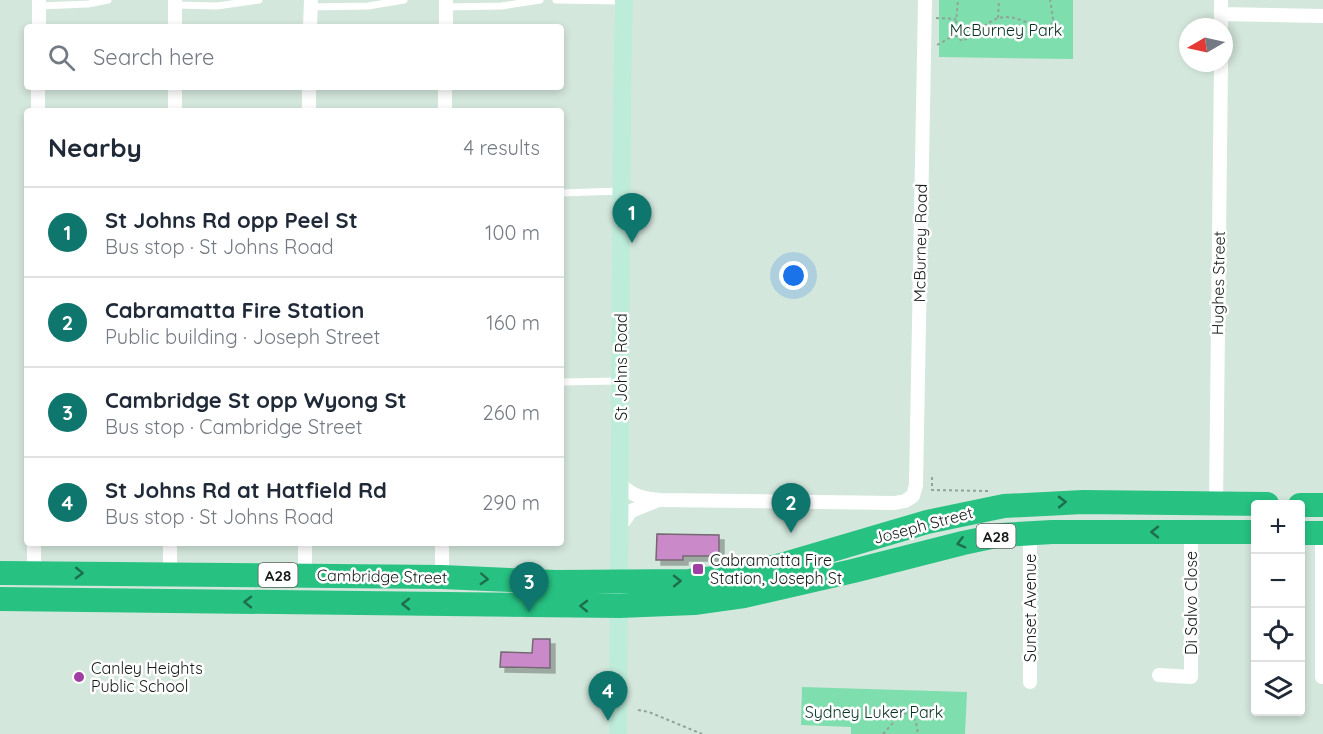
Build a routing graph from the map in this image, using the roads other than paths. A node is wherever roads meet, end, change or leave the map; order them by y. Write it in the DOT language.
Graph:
graph roads {
  1 [pos="108,0"];
  2 [pos="259,0"];
  3 [pos="404,0"];
  4 [pos="540,0"];
  5 [pos="556,0"];
  6 [pos="624,0"];
  7 [pos="925,0"];
  8 [pos="175,2"];
  9 [pos="39,3"];
  10 [pos="311,4"];
  11 [pos="446,4"];
  12 [pos="1221,14"];
  13 [pos="1323,16"];
  14 [pos="39,24"];
  15 [pos="175,24"];
  16 [pos="310,24"];
  17 [pos="446,24"];
  18 [pos="1221,72"];
  19 [pos="38,90"];
  20 [pos="175,90"];
  21 [pos="309,90"];
  22 [pos="445,90"];
  23 [pos="38,108"];
  24 [pos="175,108"];
  25 [pos="309,108"];
  26 [pos="445,108"];
  27 [pos="621,191"];
  28 [pos="564,193"];
  29 [pos="622,381"];
  30 [pos="564,382"];
  31 [pos="620,484"];
  32 [pos="916,485"];
  33 [pos="661,500"];
  34 [pos="1216,504"];
  35 [pos="1251,504"];
  36 [pos="1305,505"];
  37 [pos="1323,505"];
  38 [pos="619,528"];
  39 [pos="1191,532"];
  40 [pos="1251,532"];
  41 [pos="1030,533"];
  42 [pos="1315,533"];
  43 [pos="34,546"];
  44 [pos="170,546"];
  45 [pos="305,546"];
  46 [pos="442,546"];
  47 [pos="0,573"];
  48 [pos="34,573"];
  49 [pos="170,574"];
  50 [pos="305,575"];
  51 [pos="442,577"];
  52 [pos="619,594"];
  53 [pos="0,599"];
  54 [pos="1159,675"];
  55 [pos="1322,676"];
  56 [pos="1030,682"];
  57 [pos="618,734"];
  1 -- 9 [label="lane"];
  2 -- 8 [label="lane"];
  3 -- 10 [label="lane"];
  4 -- 11 [label="lane"];
  5 -- 6 [label="lane"];
  6 -- 27 [label="main road, St Johns Road"];
  7 -- 32 [label="street, McBurney Road"];
  8 -- 15 [label="street"];
  9 -- 14 [label="street"];
  10 -- 16 [label="street"];
  11 -- 17 [label="street"];
  12 -- 13 [label="street"];
  18 -- 34 [label="street, Hughes Street"];
  19 -- 23 [label="street"];
  20 -- 24 [label="street"];
  21 -- 25 [label="street"];
  22 -- 26 [label="street"];
  27 -- 28 [label="lane"];
  27 -- 29 [label="main road, St Johns Road"];
  29 -- 30 [label="lane"];
  29 -- 31 [label="main road, St Johns Road"];
  31 -- 33 [label="street, Joseph Street"];
  31 -- 38 [label="main road, St Johns Road"];
  32 -- 33 [label="street, Joseph Street"];
  33 -- 38 [label="street, Joseph Street"];
  34 -- 35 [label="highway, Joseph Street / A28"];
  52 -- 34 [label="highway, Joseph Street / A28, one-way"];
  36 -- 37 [label="highway"];
  38 -- 52 [label="main road, St Johns Road"];
  39 -- 40 [label="highway, Joseph Street / A28"];
  39 -- 41 [label="highway, Joseph Street / A28, one-way"];
  39 -- 54 [label="street, Di Salvo Close"];
  41 -- 52 [label="highway, Joseph Street / A28, one-way"];
  41 -- 56 [label="street, Sunset Avenue"];
  42 -- 55 [label="street"];
  43 -- 48 [label="street"];
  44 -- 49 [label="street"];
  45 -- 50 [label="street"];
  46 -- 51 [label="street"];
  47 -- 48 [label="highway, Cambridge Street / A28"];
  48 -- 49 [label="highway, Cambridge Street / A28, one-way"];
  49 -- 50 [label="highway, Cambridge Street / A28"];
  50 -- 51 [label="highway, Cambridge Street / A28"];
  51 -- 52 [label="highway, Cambridge Street / A28, one-way"];
  52 -- 53 [label="highway, Cambridge Street / A28, one-way"];
  52 -- 57 [label="main road, St Johns Road"];
}
